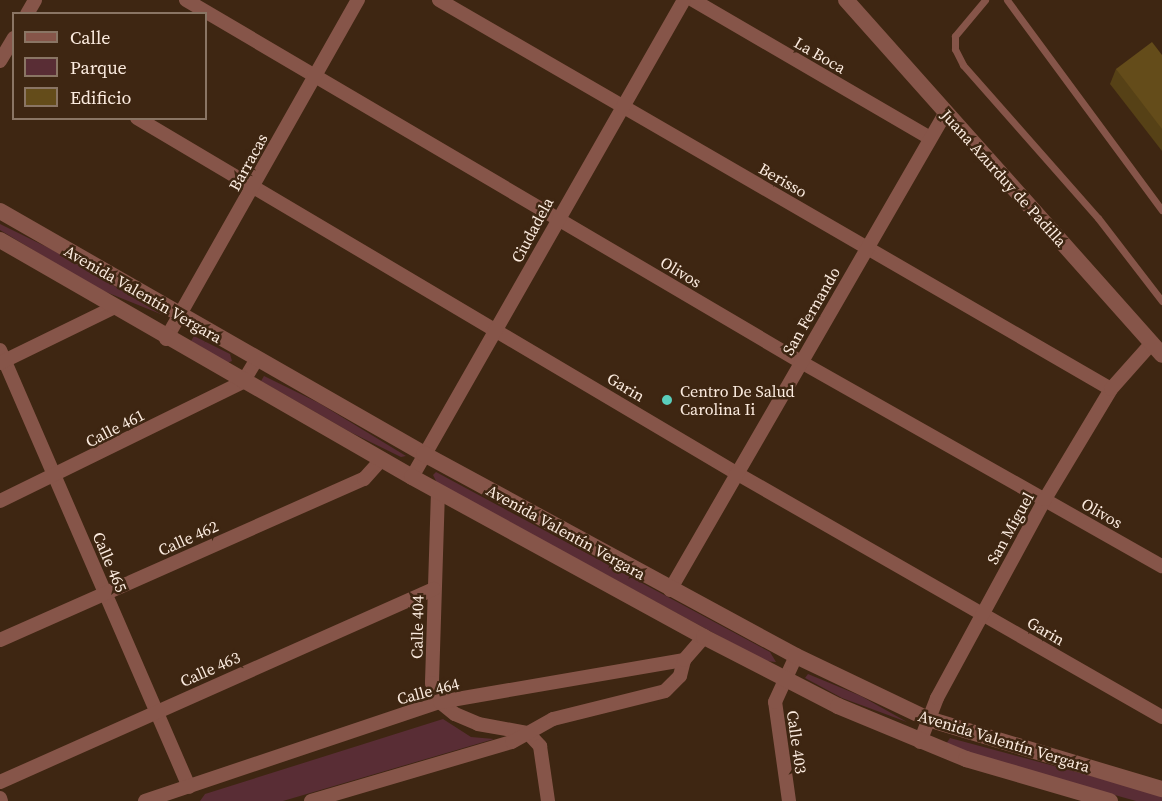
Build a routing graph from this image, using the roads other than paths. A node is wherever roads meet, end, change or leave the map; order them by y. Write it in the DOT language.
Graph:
graph roads {
  1 [pos="186,0"];
  2 [pos="358,0"];
  3 [pos="439,0"];
  4 [pos="684,0"];
  5 [pos="693,0"];
  6 [pos="846,0"];
  7 [pos="986,0"];
  8 [pos="1007,0"];
  9 [pos="206,12"];
  10 [pos="207,13"];
  11 [pos="9,43"];
  12 [pos="0,61"];
  13 [pos="315,77"];
  14 [pos="621,105"];
  15 [pos="946,112"];
  16 [pos="140,120"];
  17 [pos="930,138"];
  18 [pos="254,185"];
  19 [pos="1162,210"];
  20 [pos="0,211"];
  21 [pos="557,218"];
  22 [pos="0,240"];
  23 [pos="867,248"];
  24 [pos="1162,301"];
  25 [pos="113,308"];
  26 [pos="180,315"];
  27 [pos="497,330"];
  28 [pos="166,339"];
  29 [pos="1157,349"];
  30 [pos="2,358"];
  31 [pos="257,359"];
  32 [pos="801,362"];
  33 [pos="243,382"];
  34 [pos="1111,389"];
  35 [pos="424,454"];
  36 [pos="382,459"];
  37 [pos="736,473"];
  38 [pos="55,477"];
  39 [pos="412,477"];
  40 [pos="438,491"];
  41 [pos="1045,499"];
  42 [pos="0,501"];
  43 [pos="1162,566"];
  44 [pos="434,590"];
  45 [pos="670,590"];
  46 [pos="105,592"];
  47 [pos="982,613"];
  48 [pos="704,637"];
  49 [pos="0,640"];
  50 [pos="796,656"];
  51 [pos="684,660"];
  52 [pos="783,676"];
  53 [pos="440,702"];
  54 [pos="156,711"];
  55 [pos="1162,717"];
  56 [pos="928,719"];
  57 [pos="528,733"];
  58 [pos="920,742"];
  59 [pos="0,782"];
  60 [pos="189,787"];
  61 [pos="1162,789"];
  62 [pos="338,797"];
  63 [pos="145,801"];
  64 [pos="183,801"];
  65 [pos="311,801"];
  66 [pos="548,801"];
  67 [pos="789,801"];
  68 [pos="1110,801"];
  1 -- 9 [label="street, Olivos"];
  2 -- 13 [label="street, Barracas"];
  3 -- 14 [label="street, Berisso"];
  4 -- 14 [label="street, Ciudadela"];
  5 -- 17 [label="street, La Boca"];
  6 -- 15 [label="street, Juana Azurduy de Padilla"];
  7 -- 24 [label="lane"];
  8 -- 19 [label="lane"];
  10 -- 13 [label="street, Olivos"];
  11 -- 12 [label="street"];
  13 -- 18 [label="street, Barracas"];
  13 -- 21 [label="street, Olivos"];
  14 -- 21 [label="street, Ciudadela"];
  14 -- 23 [label="street, Berisso"];
  15 -- 17 [label="street, San Fernando"];
  15 -- 29 [label="street, Juana Azurduy de Padilla"];
  16 -- 18 [label="street, Garin"];
  17 -- 23 [label="street, San Fernando"];
  18 -- 26 [label="street, Barracas"];
  18 -- 27 [label="street, Garin"];
  20 -- 26 [label="street, Avenida Valentín Vergara"];
  21 -- 27 [label="street, Ciudadela"];
  21 -- 32 [label="street, Olivos"];
  22 -- 25 [label="street, Avenida Valentín Vergara"];
  23 -- 32 [label="street, San Fernando"];
  23 -- 34 [label="street, Berisso"];
  25 -- 28 [label="street, Avenida Valentín Vergara"];
  25 -- 30 [label="street"];
  26 -- 28 [label="street, Barracas"];
  26 -- 31 [label="street, Avenida Valentín Vergara"];
  27 -- 35 [label="street, Ciudadela"];
  27 -- 37 [label="street, Garin"];
  28 -- 33 [label="street, Avenida Valentín Vergara"];
  29 -- 34 [label="street, San Miguel"];
  30 -- 38 [label="street, Calle 465"];
  31 -- 33 [label="street"];
  31 -- 35 [label="street, Avenida Valentín Vergara"];
  32 -- 37 [label="street, San Fernando"];
  32 -- 41 [label="street, Olivos"];
  33 -- 36 [label="street, Avenida Valentín Vergara"];
  33 -- 38 [label="street, Calle 461"];
  34 -- 41 [label="street, San Miguel"];
  35 -- 39 [label="street, Ciudadela"];
  35 -- 45 [label="street, Avenida Valentín Vergara"];
  36 -- 39 [label="street, Avenida Valentín Vergara"];
  36 -- 46 [label="street, Calle 462"];
  37 -- 45 [label="street, San Fernando"];
  37 -- 47 [label="street, Garin"];
  38 -- 42 [label="street, Calle 461"];
  38 -- 46 [label="street, Calle 465"];
  39 -- 40 [label="street, Avenida Valentín Vergara"];
  40 -- 44 [label="street, Calle 404"];
  40 -- 48 [label="street, Avenida Valentín Vergara"];
  41 -- 43 [label="street, Olivos"];
  41 -- 47 [label="street, San Miguel"];
  44 -- 53 [label="street, Calle 404"];
  44 -- 54 [label="street, Calle 463"];
  45 -- 50 [label="street, Avenida Valentín Vergara"];
  46 -- 49 [label="street, Calle 462"];
  46 -- 54 [label="street, Calle 465"];
  47 -- 55 [label="street, Garin"];
  47 -- 56 [label="street, San Miguel"];
  48 -- 51 [label="street"];
  48 -- 52 [label="street, Avenida Valentín Vergara"];
  50 -- 52 [label="street, Calle 403"];
  50 -- 56 [label="street, Avenida Valentín Vergara"];
  51 -- 53 [label="street, Calle 464"];
  51 -- 57 [label="street"];
  52 -- 58 [label="street, Avenida Valentín Vergara"];
  52 -- 67 [label="street, Calle 403"];
  53 -- 57 [label="street"];
  53 -- 60 [label="street, Calle 464"];
  54 -- 59 [label="street, Calle 463"];
  54 -- 60 [label="street, Calle 465"];
  56 -- 58 [label="street, San Miguel"];
  56 -- 61 [label="street, Avenida Valentín Vergara"];
  57 -- 62 [label="street"];
  57 -- 66 [label="street"];
  58 -- 68 [label="street, Avenida Valentín Vergara"];
  60 -- 63 [label="street, Calle 464"];
  60 -- 64 [label="street"];
  62 -- 65 [label="street"];
}
